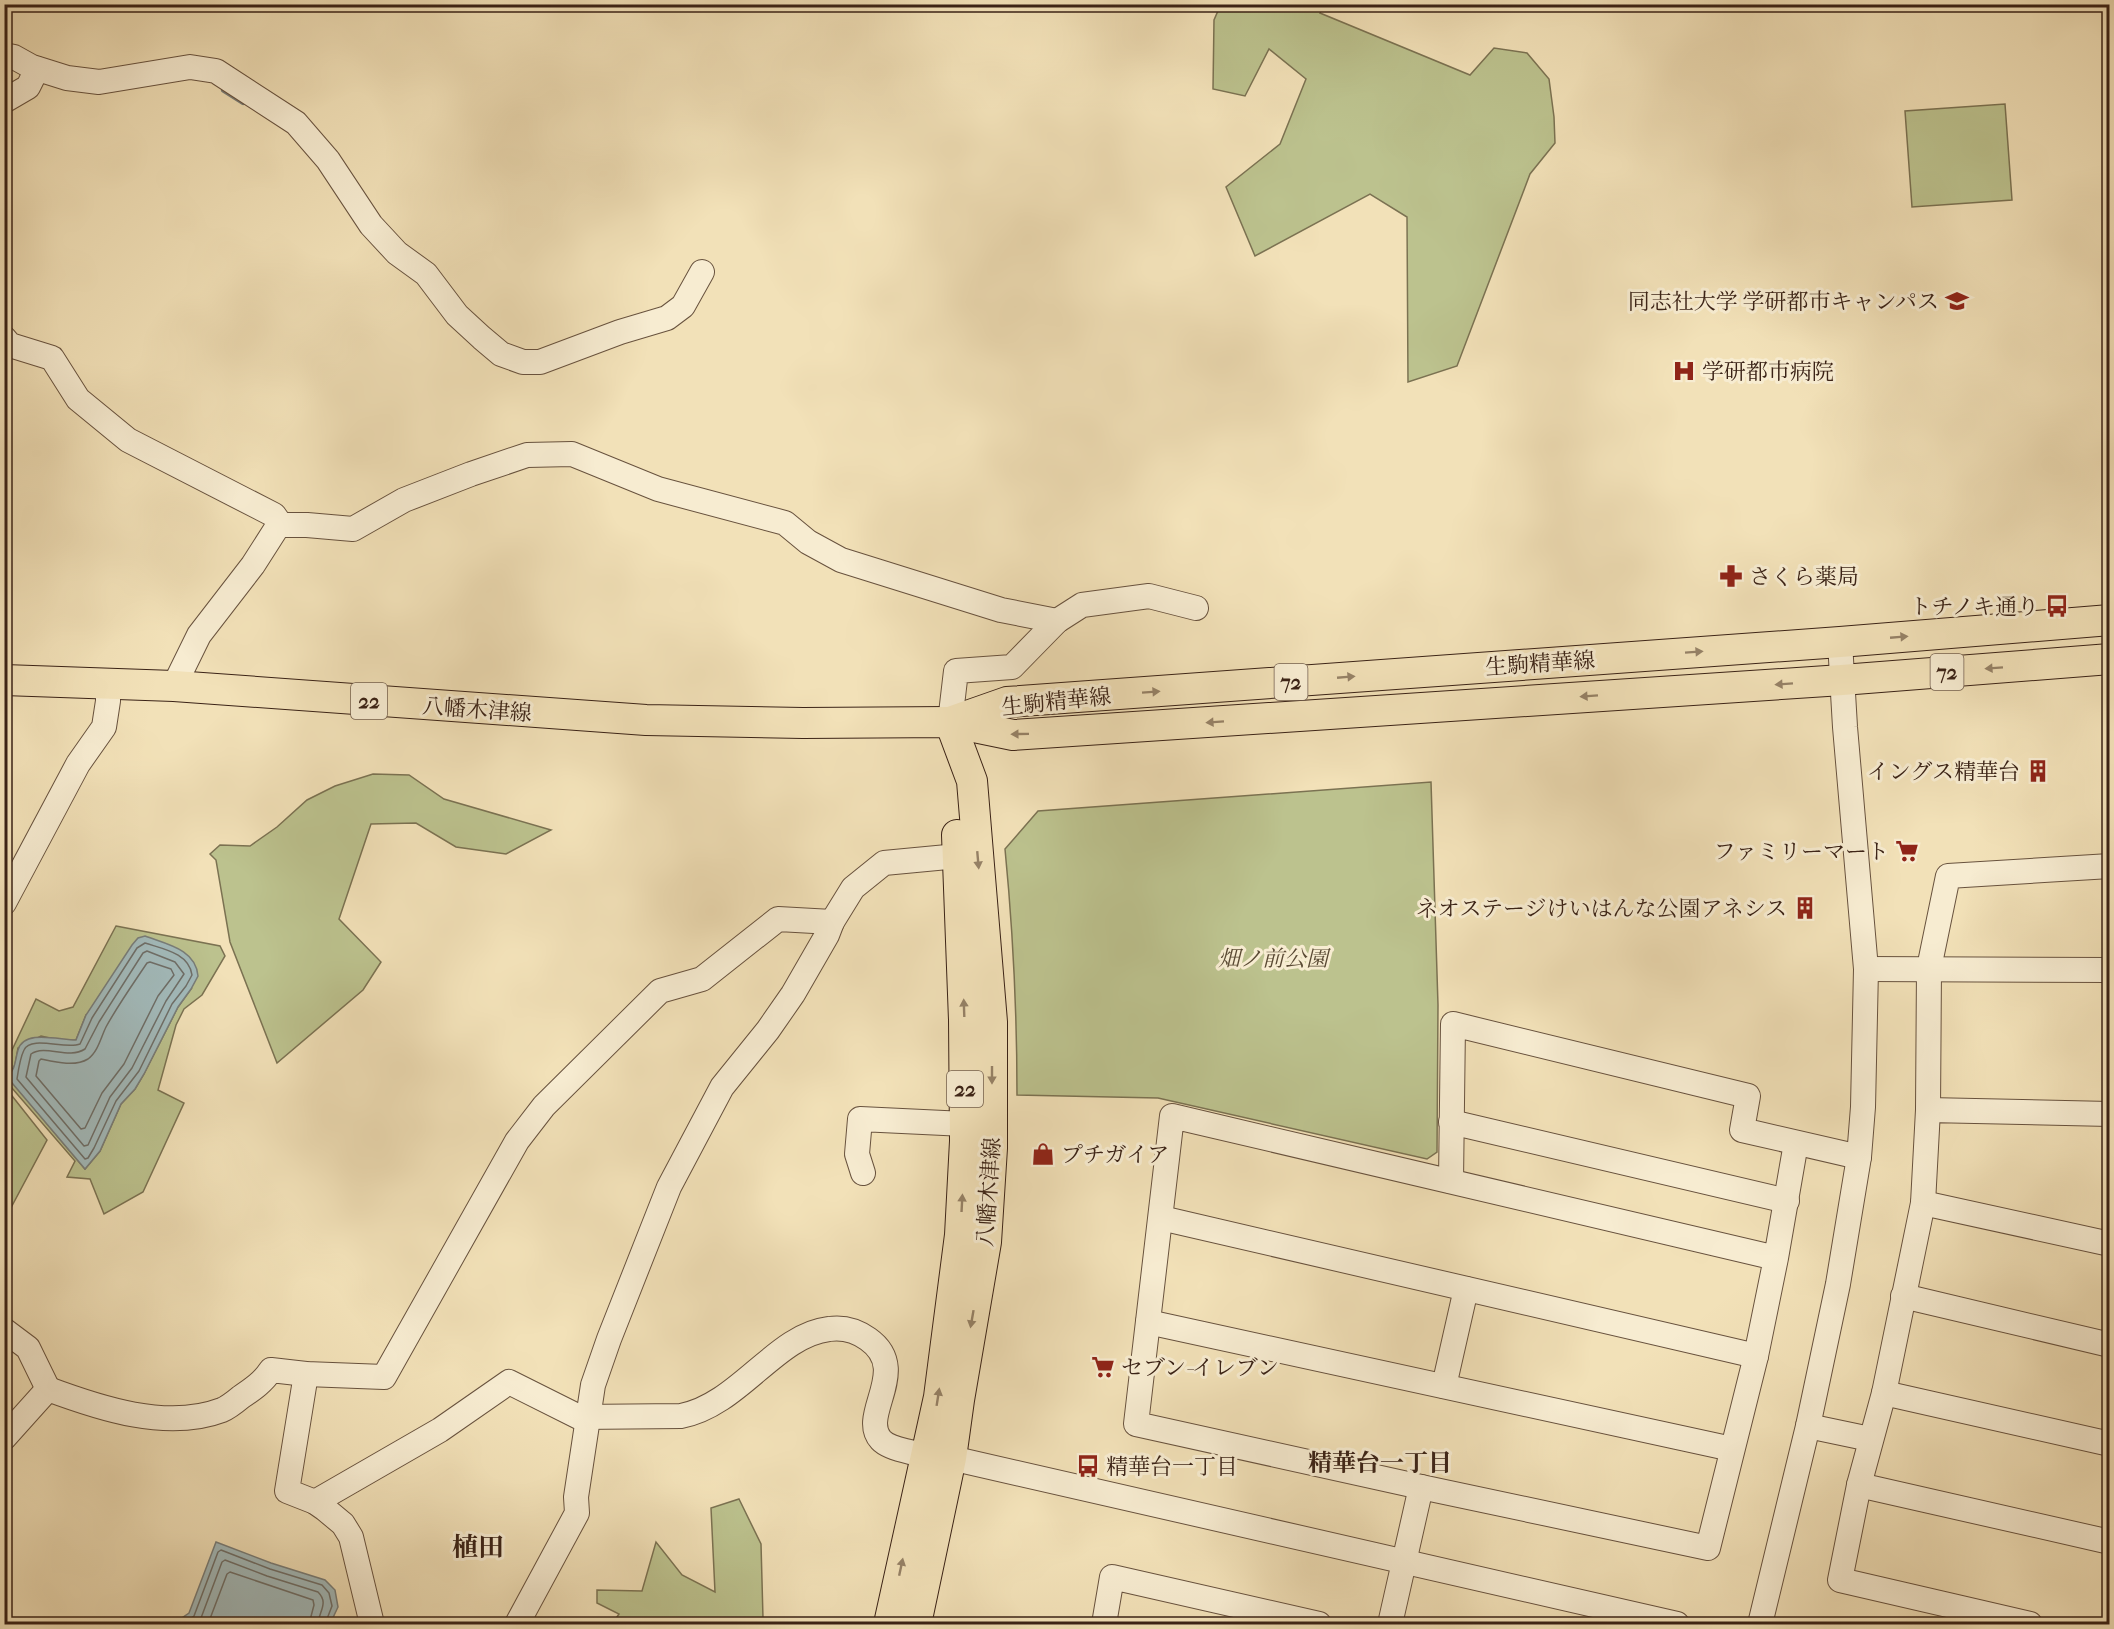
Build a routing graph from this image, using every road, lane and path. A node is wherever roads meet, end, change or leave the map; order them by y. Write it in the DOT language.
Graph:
graph roads {
  1 [pos="4,55"];
  2 [pos="33,78"];
  3 [pos="4,101"];
  4 [pos="702,272"];
  5 [pos="4,338"];
  6 [pos="281,525"];
  7 [pos="1196,608"];
  8 [pos="2109,620"];
  9 [pos="1057,621"];
  10 [pos="1840,642"];
  11 [pos="2109,659"];
  12 [pos="4,680"];
  13 [pos="1842,680"];
  14 [pos="108,684"];
  15 [pos="174,686"];
  16 [pos="950,722"];
  17 [pos="958,856"];
  18 [pos="2109,866"];
  19 [pos="4,903"];
  20 [pos="832,922"];
  21 [pos="1929,968"];
  22 [pos="1866,969"];
  23 [pos="2109,970"];
  24 [pos="1928,1110"];
  25 [pos="2109,1114"];
  26 [pos="1451,1122"];
  27 [pos="965,1124"];
  28 [pos="1796,1143"];
  29 [pos="1859,1157"];
  30 [pos="863,1173"];
  31 [pos="1451,1181"];
  32 [pos="1787,1201"];
  33 [pos="1923,1203"];
  34 [pos="1161,1218"];
  35 [pos="2109,1244"];
  36 [pos="1776,1258"];
  37 [pos="1466,1289"];
  38 [pos="1903,1296"];
  39 [pos="1148,1322"];
  40 [pos="4,1330"];
  41 [pos="2109,1345"];
  42 [pos="1755,1356"];
  43 [pos="306,1374"];
  44 [pos="1444,1386"];
  45 [pos="48,1389"];
  46 [pos="1884,1393"];
  47 [pos="588,1418"];
  48 [pos="1808,1426"];
  49 [pos="4,1437"];
  50 [pos="1870,1439"];
  51 [pos="2109,1444"];
  52 [pos="1732,1449"];
  53 [pos="939,1456"];
  54 [pos="1859,1485"];
  55 [pos="1421,1487"];
  56 [pos="315,1502"];
  57 [pos="2109,1542"];
  58 [pos="1403,1562"];
  59 [pos="372,1624"];
  60 [pos="517,1624"];
  61 [pos="889,1624"];
  62 [pos="915,1624"];
  63 [pos="1104,1624"];
  64 [pos="1319,1624"];
  65 [pos="1390,1624"];
  66 [pos="1677,1624"];
  67 [pos="1760,1624"];
  68 [pos="2030,1624"];
  1 -- 2 [label="street"];
  2 -- 3 [label="street"];
  2 -- 4 [label="street"];
  5 -- 6 [label="street"];
  6 -- 9 [label="street"];
  6 -- 15 [label="street"];
  7 -- 9 [label="street"];
  10 -- 8 [label="main road, 生駒精華線 / 72, one-way"];
  9 -- 16 [label="street"];
  10 -- 13 [label="street"];
  16 -- 10 [label="main road, 生駒精華線 / 72, one-way"];
  11 -- 13 [label="main road, 生駒精華線 / 72, one-way"];
  12 -- 14 [label="main road, 八幡木津線 / 22"];
  13 -- 16 [label="main road, 生駒精華線 / 72, one-way"];
  13 -- 22 [label="street"];
  14 -- 15 [label="main road, 八幡木津線 / 22"];
  14 -- 19 [label="street"];
  15 -- 16 [label="main road, 八幡木津線 / 22"];
  16 -- 17 [label="main road, 八幡木津線 / 22"];
  16 -- 53 [label="main road, 八幡木津線 / 22, one-way"];
  17 -- 20 [label="street"];
  27 -- 17 [label="main road, 八幡木津線 / 22, one-way"];
  18 -- 21 [label="street"];
  20 -- 43 [label="street"];
  20 -- 47 [label="street"];
  21 -- 22 [label="street"];
  21 -- 23 [label="street"];
  21 -- 24 [label="street"];
  22 -- 29 [label="street"];
  24 -- 25 [label="street"];
  24 -- 33 [label="street"];
  26 -- 28 [label="street"];
  26 -- 31 [label="street"];
  26 -- 32 [label="street"];
  27 -- 30 [label="street"];
  53 -- 27 [label="main road, 八幡木津線 / 22, one-way"];
  28 -- 29 [label="street"];
  28 -- 32 [label="street"];
  29 -- 48 [label="street"];
  31 -- 34 [label="street"];
  31 -- 36 [label="street"];
  32 -- 36 [label="street"];
  33 -- 35 [label="street"];
  33 -- 38 [label="street"];
  34 -- 37 [label="street"];
  34 -- 39 [label="street"];
  36 -- 42 [label="street"];
  37 -- 42 [label="street"];
  37 -- 44 [label="street"];
  38 -- 41 [label="street"];
  38 -- 46 [label="street"];
  39 -- 44 [label="street"];
  39 -- 55 [label="street"];
  40 -- 45 [label="street"];
  42 -- 52 [label="street"];
  43 -- 45 [label="street"];
  43 -- 56 [label="street"];
  44 -- 52 [label="street"];
  45 -- 49 [label="street"];
  46 -- 50 [label="street"];
  46 -- 51 [label="street"];
  47 -- 53 [label="street"];
  47 -- 56 [label="street"];
  47 -- 60 [label="street"];
  48 -- 50 [label="street"];
  48 -- 67 [label="street"];
  50 -- 54 [label="street"];
  52 -- 55 [label="street"];
  53 -- 58 [label="street"];
  61 -- 53 [label="main road, 八幡木津線 / 22, one-way"];
  53 -- 62 [label="main road, 八幡木津線 / 22"];
  54 -- 57 [label="street"];
  54 -- 68 [label="street"];
  55 -- 58 [label="street"];
  56 -- 59 [label="street"];
  58 -- 65 [label="street"];
  58 -- 66 [label="street"];
  63 -- 64 [label="street"];
}
